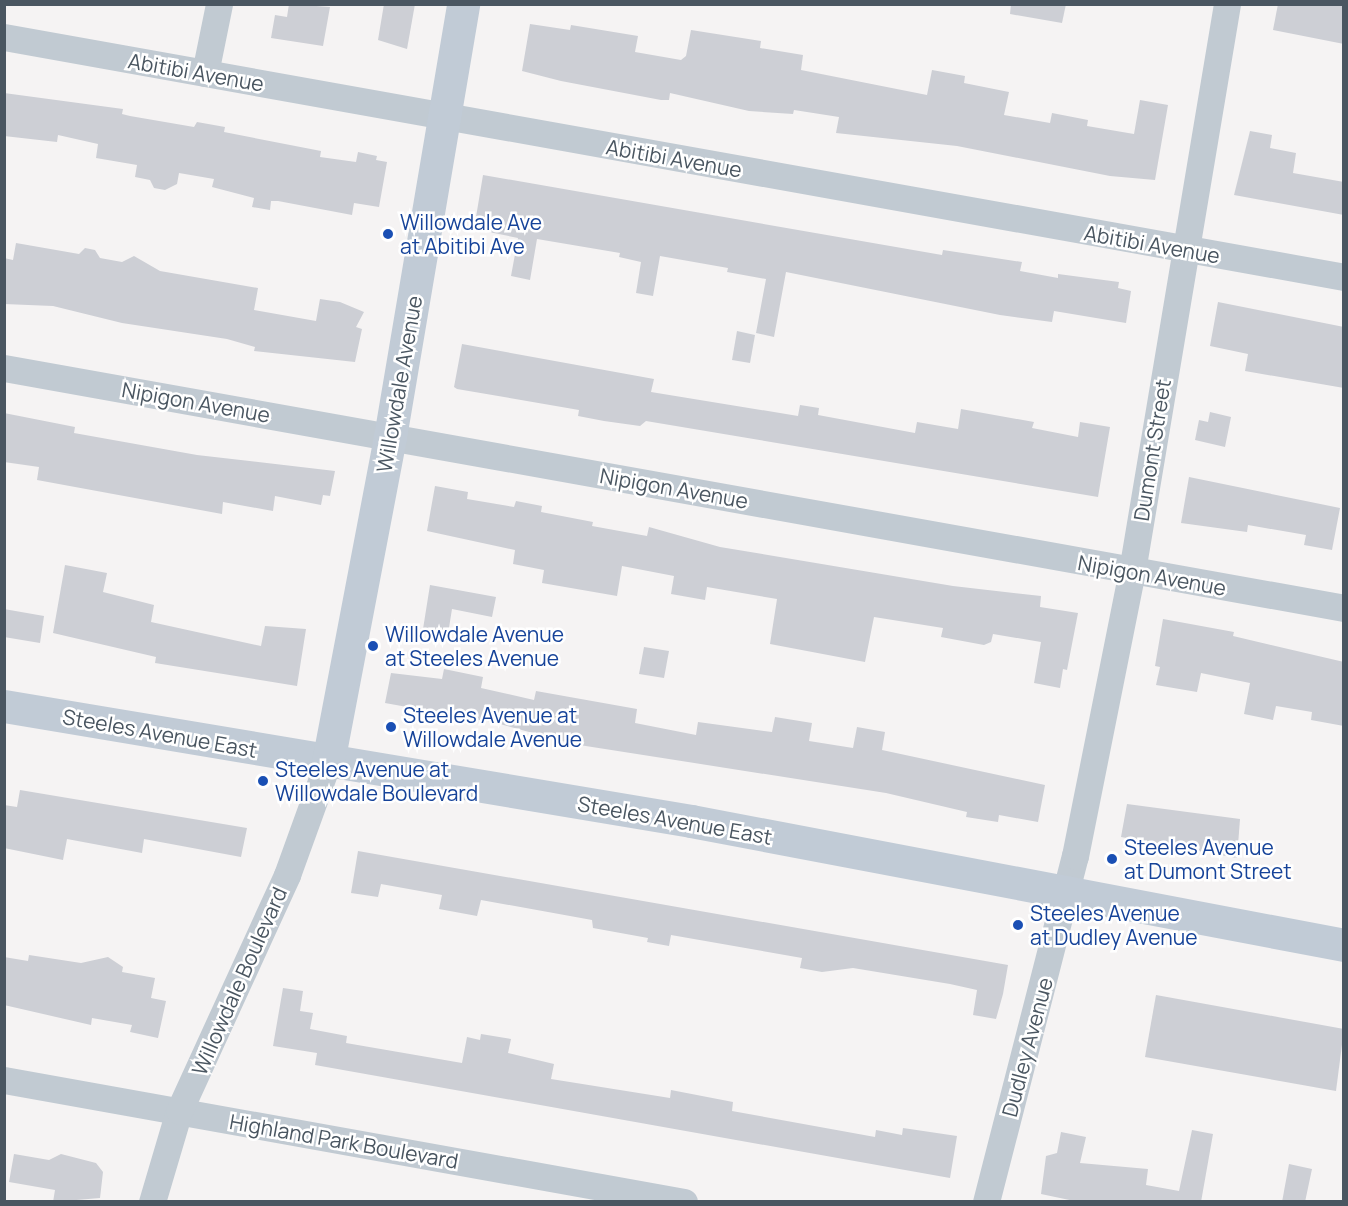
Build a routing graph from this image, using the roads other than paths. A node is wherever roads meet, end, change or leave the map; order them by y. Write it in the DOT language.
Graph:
graph roads {
  1 [pos="219,4"];
  2 [pos="463,4"];
  3 [pos="1227,4"];
  4 [pos="4,38"];
  5 [pos="205,73"];
  6 [pos="444,117"];
  7 [pos="1185,250"];
  8 [pos="1344,277"];
  9 [pos="4,368"];
  10 [pos="390,437"];
  11 [pos="1132,571"];
  12 [pos="1344,608"];
  13 [pos="4,706"];
  14 [pos="328,762"];
  15 [pos="1066,893"];
  16 [pos="1344,945"];
  17 [pos="4,1080"];
  18 [pos="179,1111"];
  19 [pos="152,1202"];
  20 [pos="684,1202"];
  21 [pos="986,1202"];
  1 -- 5 [label="street"];
  2 -- 6 [label="main road, Willowdale Avenue"];
  3 -- 7 [label="street, Dumont Street"];
  4 -- 5 [label="street, Abitibi Avenue"];
  5 -- 6 [label="street, Abitibi Avenue"];
  6 -- 7 [label="street, Abitibi Avenue"];
  6 -- 10 [label="main road, Willowdale Avenue"];
  7 -- 8 [label="street, Abitibi Avenue"];
  7 -- 11 [label="street, Dumont Street"];
  9 -- 10 [label="street, Nipigon Avenue"];
  10 -- 11 [label="street, Nipigon Avenue"];
  10 -- 14 [label="main road, Willowdale Avenue"];
  11 -- 12 [label="street, Nipigon Avenue"];
  11 -- 15 [label="street, Dumont Street"];
  13 -- 14 [label="main road, Steeles Avenue East"];
  14 -- 15 [label="main road, Steeles Avenue East"];
  14 -- 18 [label="street, Willowdale Boulevard"];
  15 -- 16 [label="main road, Steeles Avenue East"];
  15 -- 21 [label="street, Dudley Avenue"];
  17 -- 18 [label="street, Highland Park Boulevard"];
  18 -- 19 [label="street, Willowdale Boulevard"];
  18 -- 20 [label="street, Highland Park Boulevard"];
}
